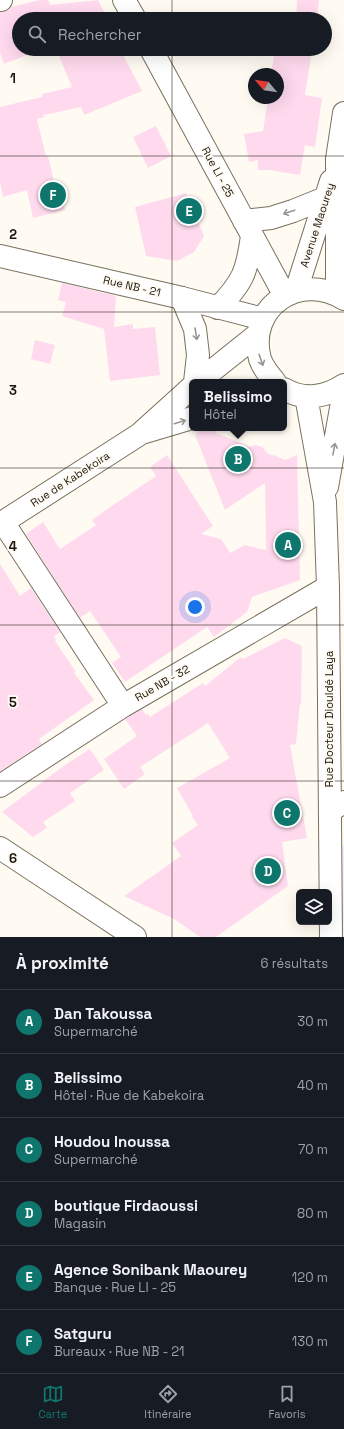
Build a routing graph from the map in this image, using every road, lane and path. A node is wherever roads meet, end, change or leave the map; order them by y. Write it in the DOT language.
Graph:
graph roads {
  1 [pos="124,0"];
  2 [pos="131,12"];
  3 [pos="155,56"];
  4 [pos="344,116"];
  5 [pos="338,159"];
  6 [pos="325,198"];
  7 [pos="248,229"];
  8 [pos="0,256"];
  9 [pos="290,293"];
  10 [pos="340,297"];
  11 [pos="182,298"];
  12 [pos="218,308"];
  13 [pos="261,326"];
  14 [pos="196,379"];
  15 [pos="199,379"];
  16 [pos="274,379"];
  17 [pos="344,385"];
  18 [pos="189,390"];
  19 [pos="287,390"];
  20 [pos="344,391"];
  21 [pos="189,419"];
  22 [pos="140,434"];
  23 [pos="325,502"];
  24 [pos="2,523"];
  25 [pos="328,588"];
  26 [pos="122,706"];
  27 [pos="0,786"];
  28 [pos="337,806"];
  29 [pos="0,848"];
  30 [pos="127,935"];
  31 [pos="332,937"];
  1 -- 2 [label="street"];
  3 -- 7 [label="street, Rue LI - 25"];
  4 -- 5 [label="street, Avenue Maourey"];
  5 -- 6 [label="street, Avenue Maourey"];
  5 -- 10 [label="street, Avenue Maourey"];
  6 -- 7 [label="street, one-way"];
  6 -- 9 [label="street, Avenue Maourey"];
  7 -- 9 [label="street, Rue LI - 25"];
  7 -- 12 [label="street"];
  8 -- 11 [label="street, Rue NB - 21"];
  9 -- 10 [label="street"];
  9 -- 13 [label="street"];
  11 -- 12 [label="street, Rue NB - 21"];
  11 -- 14 [label="street, one-way"];
  12 -- 13 [label="street, Rue NB - 21"];
  13 -- 15 [label="street"];
  13 -- 16 [label="street, one-way"];
  17 -- 19 [label="street"];
  18 -- 22 [label="street, Rue de Kabekoira"];
  19 -- 23 [label="street, Rue Docteur Diouldé Laya"];
  23 -- 20 [label="street, Rue Docteur Diouldé Laya, one-way"];
  22 -- 21 [label="street, Rue de Kabekoira, one-way"];
  22 -- 24 [label="street, Rue de Kabekoira"];
  23 -- 25 [label="street, Rue Docteur Diouldé Laya"];
  24 -- 26 [label="street"];
  25 -- 26 [label="street, Rue NB - 32"];
  25 -- 28 [label="street, Rue Docteur Diouldé Laya"];
  26 -- 27 [label="street, Rue NB - 32"];
  28 -- 31 [label="street, Rue Docteur Diouldé Laya"];
  29 -- 30 [label="street"];
}
